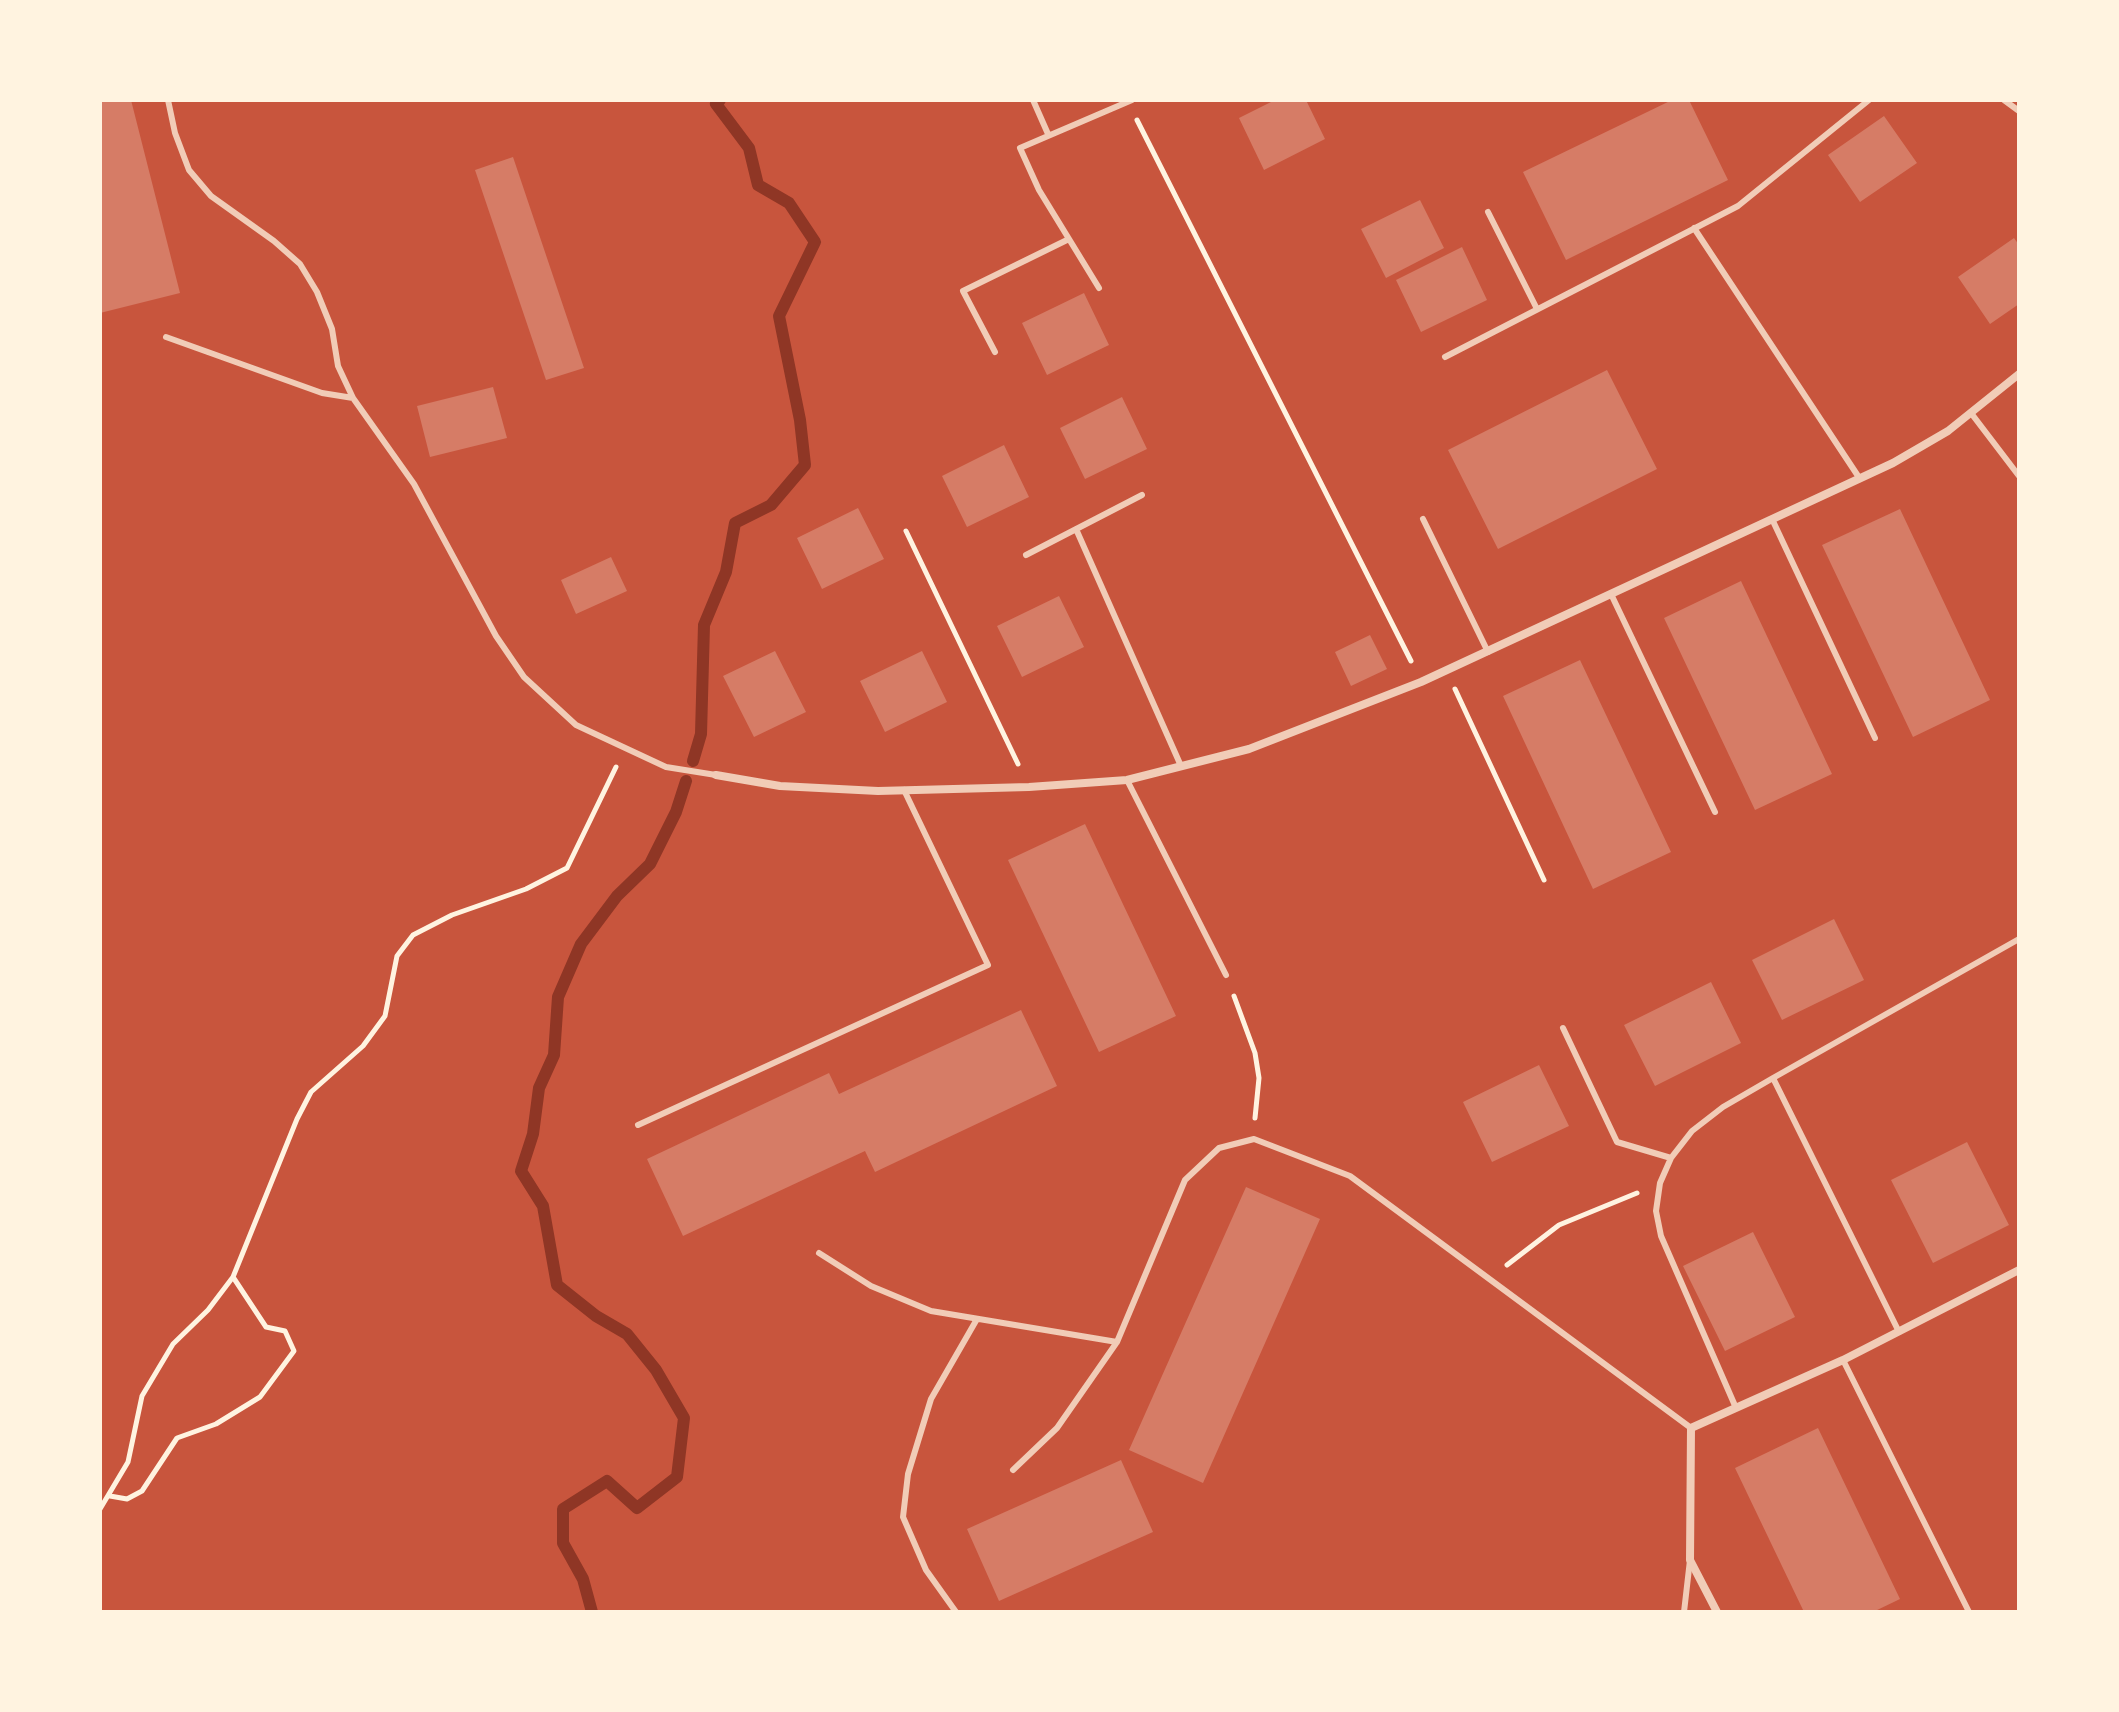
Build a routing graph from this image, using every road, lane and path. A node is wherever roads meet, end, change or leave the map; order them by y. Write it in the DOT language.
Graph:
graph roads {
  1 [pos="168,100"];
  2 [pos="1033,100"];
  3 [pos="1869,100"];
  4 [pos="2004,100"];
  5 [pos="1130,101"];
  6 [pos="2019,111"];
  7 [pos="1048,134"];
  8 [pos="1488,212"];
  9 [pos="1694,228"];
  10 [pos="1069,239"];
  11 [pos="1099,288"];
  12 [pos="1537,309"];
  13 [pos="166,337"];
  14 [pos="995,352"];
  15 [pos="1445,357"];
  16 [pos="2019,374"];
  17 [pos="353,398"];
  18 [pos="1971,413"];
  19 [pos="2019,476"];
  20 [pos="1860,479"];
  21 [pos="1142,495"];
  22 [pos="1423,519"];
  23 [pos="1772,519"];
  24 [pos="1076,529"];
  25 [pos="906,531"];
  26 [pos="1026,555"];
  27 [pos="1611,594"];
  28 [pos="1488,652"];
  29 [pos="1446,670"];
  30 [pos="1421,682"];
  31 [pos="1875,738"];
  32 [pos="626,749"];
  33 [pos="1181,766"];
  34 [pos="716,775"];
  35 [pos="1127,780"];
  36 [pos="1029,787"];
  37 [pos="904,790"];
  38 [pos="1715,812"];
  39 [pos="1544,880"];
  40 [pos="2019,939"];
  41 [pos="1226,975"];
  42 [pos="1563,1028"];
  43 [pos="1773,1078"];
  44 [pos="638,1125"];
  45 [pos="1254,1139"];
  46 [pos="1671,1158"];
  47 [pos="1660,1183"];
  48 [pos="819,1253"];
  49 [pos="2019,1270"];
  50 [pos="233,1277"];
  51 [pos="1489,1279"];
  52 [pos="977,1319"];
  53 [pos="1899,1332"];
  54 [pos="1117,1342"];
  55 [pos="1843,1360"];
  56 [pos="1736,1408"];
  57 [pos="1691,1428"];
  58 [pos="1013,1470"];
  59 [pos="110,1496"];
  60 [pos="100,1509"];
  61 [pos="1690,1560"];
  62 [pos="956,1612"];
  63 [pos="1684,1612"];
  64 [pos="1717,1612"];
  65 [pos="1969,1612"];
  1 -- 17 [label="lane"];
  2 -- 7 [label="lane"];
  3 -- 9 [label="lane"];
  4 -- 6 [label="lane"];
  5 -- 7 [label="lane"];
  5 -- 30 [label="path"];
  7 -- 10 [label="lane"];
  8 -- 12 [label="lane"];
  9 -- 12 [label="lane"];
  9 -- 20 [label="lane"];
  10 -- 11 [label="lane"];
  10 -- 14 [label="lane"];
  12 -- 15 [label="lane"];
  13 -- 17 [label="lane"];
  16 -- 18 [label="street"];
  17 -- 32 [label="lane"];
  18 -- 19 [label="lane"];
  18 -- 20 [label="street"];
  20 -- 23 [label="street"];
  21 -- 24 [label="lane"];
  22 -- 28 [label="lane"];
  23 -- 27 [label="street"];
  23 -- 31 [label="lane"];
  24 -- 26 [label="lane"];
  24 -- 33 [label="lane"];
  25 -- 36 [label="path"];
  27 -- 28 [label="street"];
  27 -- 38 [label="lane"];
  28 -- 29 [label="street"];
  29 -- 30 [label="street"];
  29 -- 39 [label="path"];
  30 -- 33 [label="street"];
  32 -- 34 [label="lane"];
  32 -- 50 [label="path"];
  33 -- 35 [label="street"];
  34 -- 37 [label="street"];
  35 -- 36 [label="street"];
  35 -- 41 [label="lane"];
  36 -- 37 [label="street"];
  37 -- 44 [label="lane"];
  40 -- 43 [label="lane"];
  41 -- 45 [label="path"];
  42 -- 46 [label="lane"];
  43 -- 46 [label="lane"];
  43 -- 53 [label="lane"];
  45 -- 51 [label="lane"];
  45 -- 54 [label="lane"];
  46 -- 47 [label="lane"];
  47 -- 51 [label="path"];
  47 -- 56 [label="lane"];
  48 -- 52 [label="lane"];
  49 -- 53 [label="street"];
  50 -- 59 [label="path"];
  50 -- 59 [label="path"];
  51 -- 57 [label="lane"];
  52 -- 54 [label="lane"];
  52 -- 62 [label="lane"];
  53 -- 55 [label="street"];
  54 -- 58 [label="lane"];
  55 -- 56 [label="street"];
  55 -- 65 [label="lane"];
  56 -- 57 [label="street"];
  57 -- 61 [label="street"];
  59 -- 60 [label="path"];
  61 -- 63 [label="lane"];
  61 -- 64 [label="street"];
}
